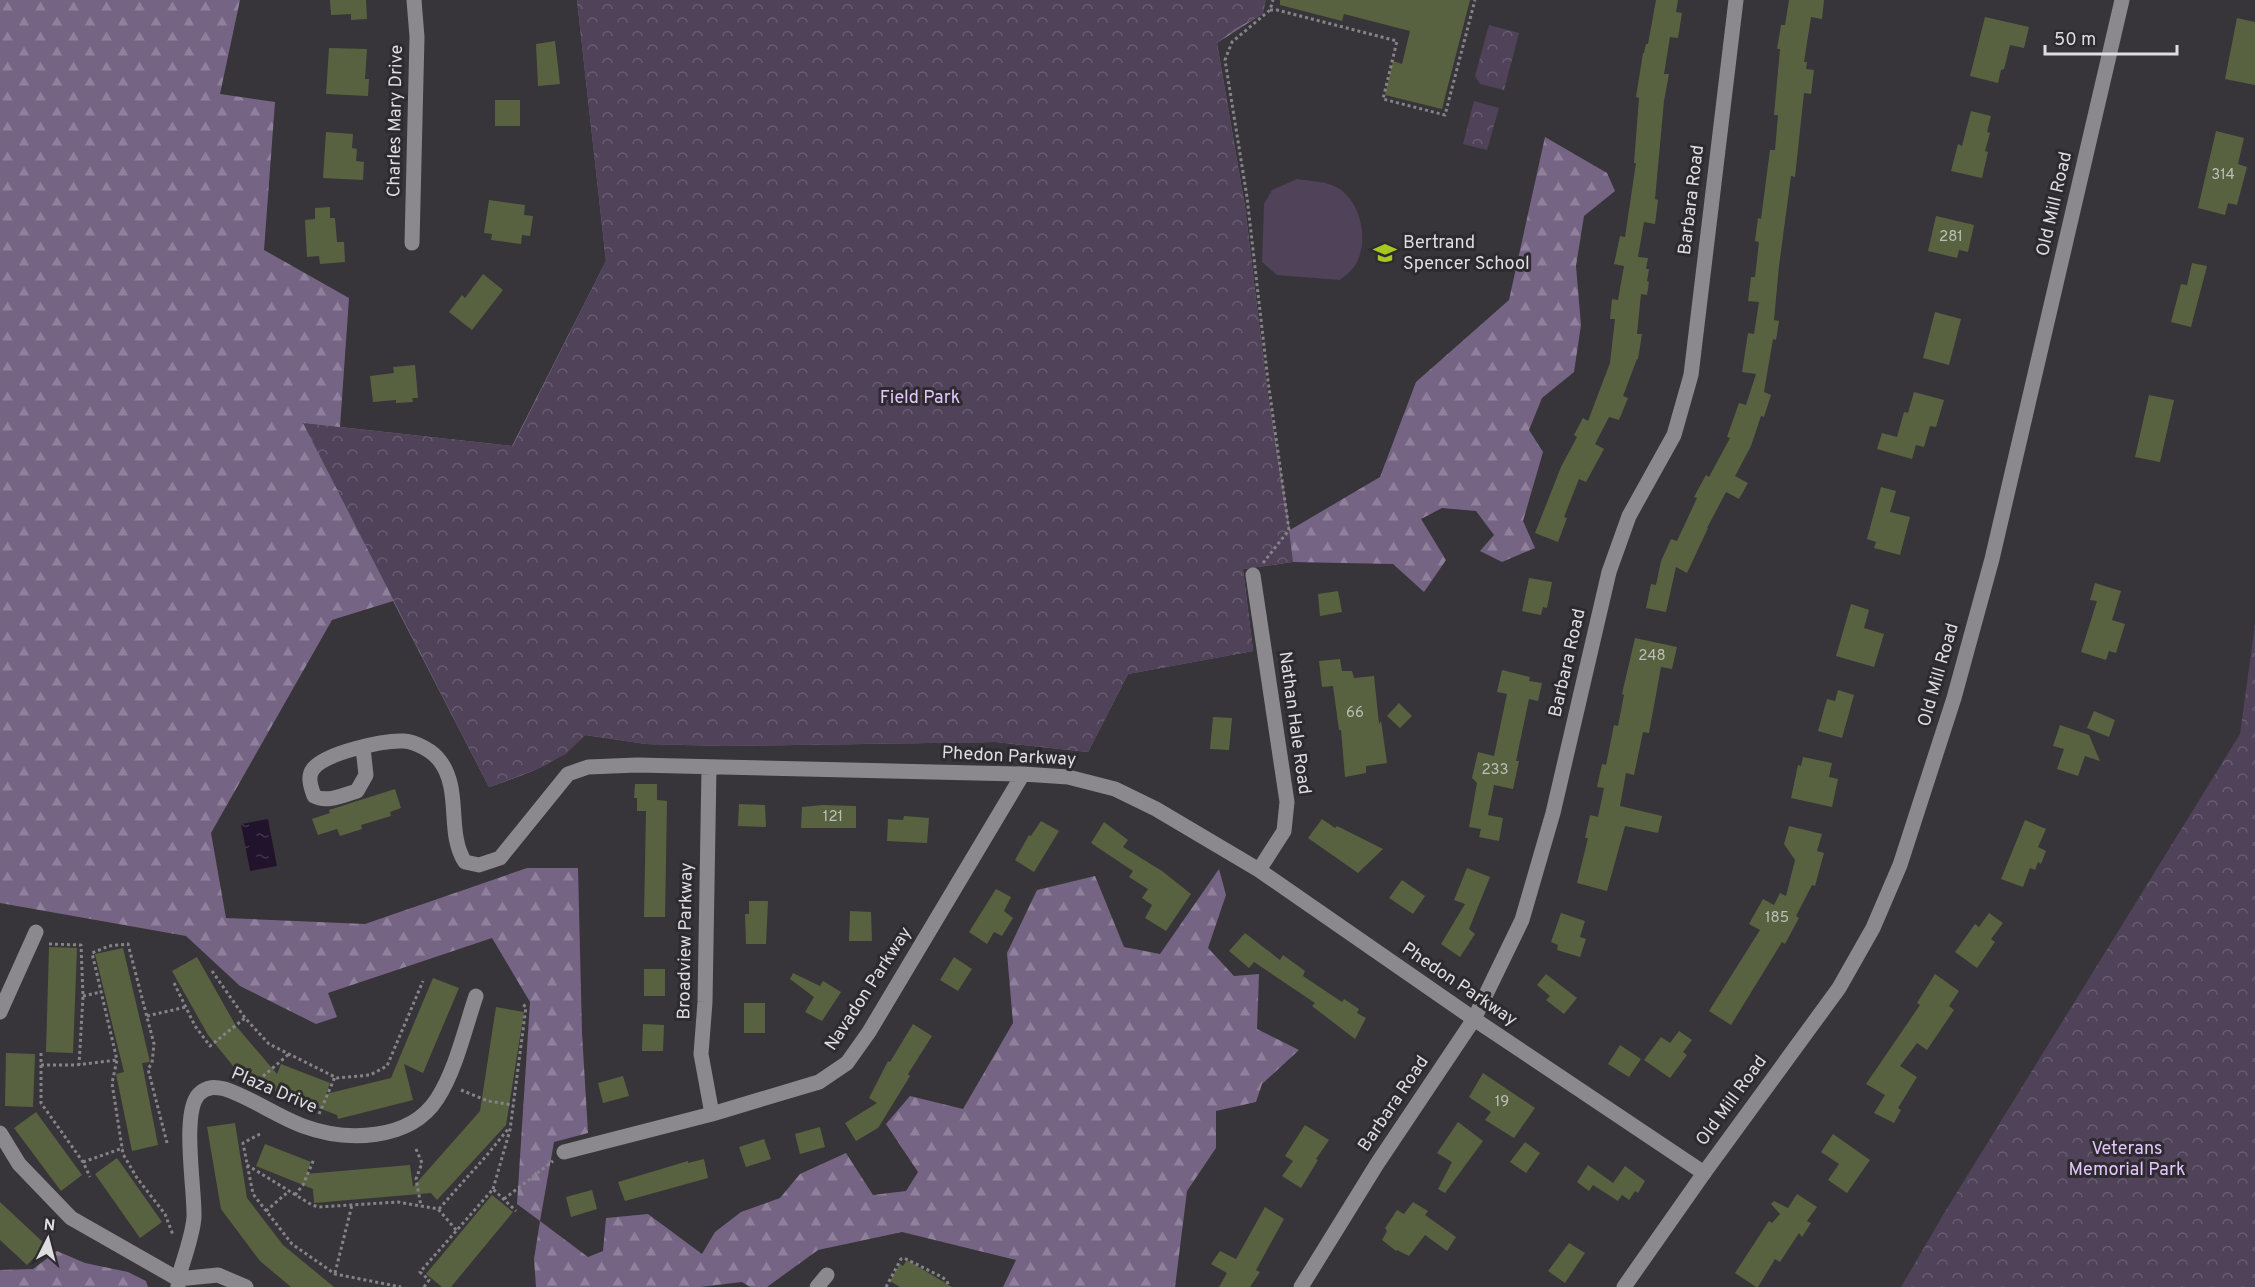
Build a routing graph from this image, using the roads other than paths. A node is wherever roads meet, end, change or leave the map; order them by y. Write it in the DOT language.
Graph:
graph roads {
  1 [pos="414,0"];
  2 [pos="1736,0"];
  3 [pos="2122,0"];
  4 [pos="412,243"];
  5 [pos="1253,575"];
  6 [pos="363,748"];
  7 [pos="709,768"];
  8 [pos="1023,774"];
  9 [pos="1258,870"];
  10 [pos="36,932"];
  11 [pos="476,996"];
  12 [pos="0,1012"];
  13 [pos="1474,1019"];
  14 [pos="712,1114"];
  15 [pos="0,1133"];
  16 [pos="564,1152"];
  17 [pos="1704,1173"];
  18 [pos="178,1283"];
  19 [pos="246,1287"];
  20 [pos="1301,1287"];
  21 [pos="1624,1287"];
  1 -- 4 [label="street, Charles Mary Drive"];
  2 -- 13 [label="street, Barbara Road"];
  3 -- 17 [label="street, Old Mill Road"];
  5 -- 9 [label="street, Nathan Hale Road"];
  6 -- 7 [label="street, Phedon Parkway"];
  7 -- 8 [label="street, Phedon Parkway"];
  7 -- 14 [label="street, Broadview Parkway"];
  8 -- 9 [label="street, Phedon Parkway"];
  8 -- 14 [label="street, Navadon Parkway"];
  9 -- 13 [label="street, Phedon Parkway"];
  10 -- 12 [label="street"];
  11 -- 18 [label="street, Plaza Drive"];
  13 -- 17 [label="street, Phedon Parkway"];
  13 -- 20 [label="street, Barbara Road"];
  14 -- 16 [label="street, Navadon Parkway"];
  15 -- 18 [label="street"];
  17 -- 21 [label="street, Old Mill Road"];
  18 -- 19 [label="street"];
}
